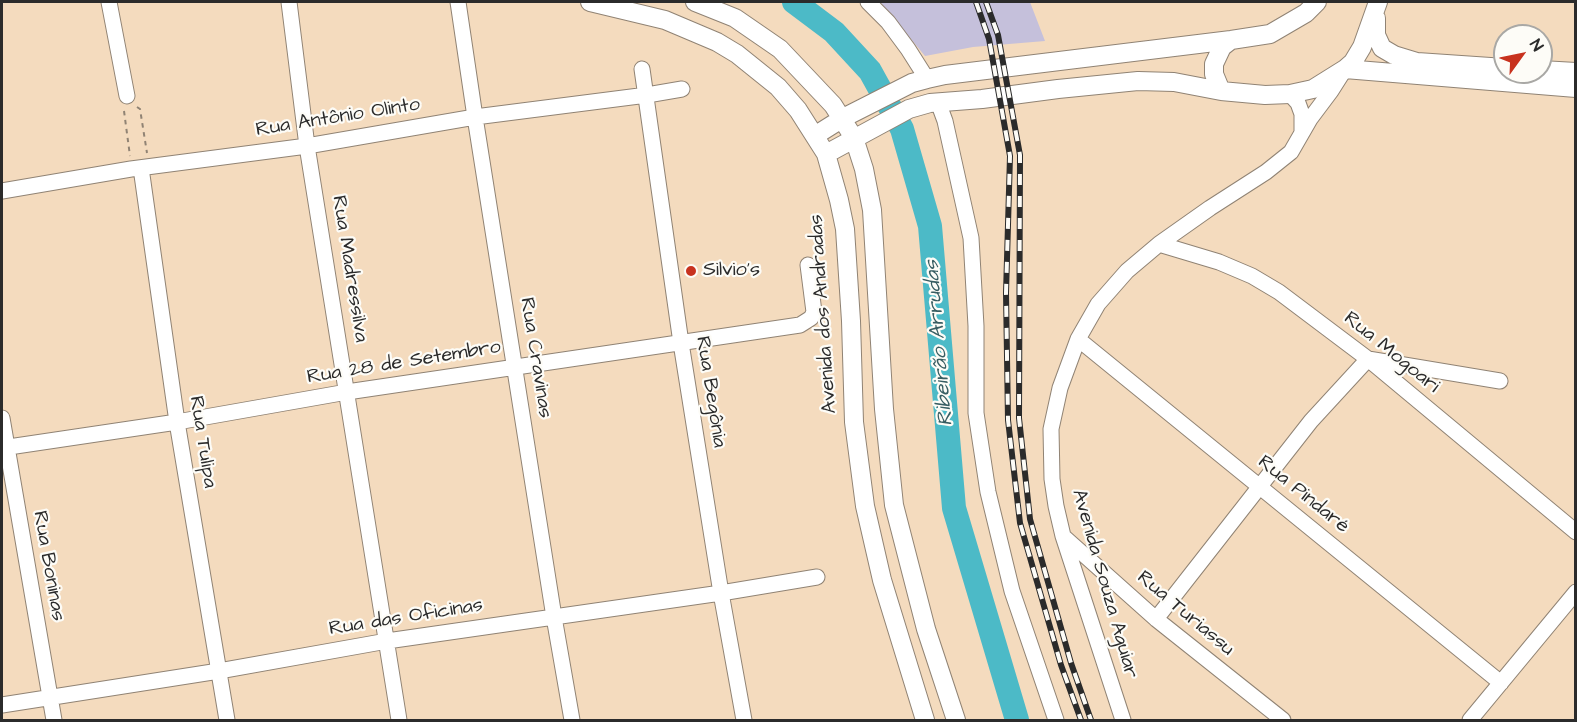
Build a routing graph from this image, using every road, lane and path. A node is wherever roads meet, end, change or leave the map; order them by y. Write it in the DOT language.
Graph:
graph roads {
  1 [pos="109,2"];
  2 [pos="288,2"];
  3 [pos="458,2"];
  4 [pos="590,2"];
  5 [pos="695,2"];
  6 [pos="868,2"];
  7 [pos="1317,2"];
  8 [pos="1377,3"];
  9 [pos="1231,40"];
  10 [pos="1493,67"];
  11 [pos="642,69"];
  12 [pos="1345,69"];
  13 [pos="1553,71"];
  14 [pos="1575,72"];
  15 [pos="920,81"];
  16 [pos="1575,88"];
  17 [pos="682,89"];
  18 [pos="1221,92"];
  19 [pos="1290,94"];
  20 [pos="646,95"];
  21 [pos="127,96"];
  22 [pos="938,102"];
  23 [pos="849,115"];
  24 [pos="475,117"];
  25 [pos="1302,133"];
  26 [pos="816,135"];
  27 [pos="860,135"];
  28 [pos="308,146"];
  29 [pos="826,154"];
  30 [pos="140,168"];
  31 [pos="2,191"];
  32 [pos="1159,244"];
  33 [pos="808,265"];
  34 [pos="1078,339"];
  35 [pos="681,344"];
  36 [pos="1368,359"];
  37 [pos="515,368"];
  38 [pos="1500,381"];
  39 [pos="347,392"];
  40 [pos="2,418"];
  41 [pos="177,422"];
  42 [pos="4,448"];
  43 [pos="1260,486"];
  44 [pos="1575,532"];
  45 [pos="1063,536"];
  46 [pos="817,577"];
  47 [pos="1575,592"];
  48 [pos="721,593"];
  49 [pos="554,617"];
  50 [pos="1156,619"];
  51 [pos="387,641"];
  52 [pos="219,671"];
  53 [pos="1501,683"];
  54 [pos="50,696"];
  55 [pos="2,705"];
  56 [pos="54,720"];
  57 [pos="227,720"];
  58 [pos="399,720"];
  59 [pos="572,720"];
  60 [pos="744,720"];
  61 [pos="925,720"];
  62 [pos="956,720"];
  63 [pos="1056,720"];
  64 [pos="1123,720"];
  65 [pos="1282,720"];
  66 [pos="1470,720"];
  1 -- 21 [label="street"];
  2 -- 28 [label="street, Rua Madressilva"];
  3 -- 24 [label="street, Rua Cravinas"];
  4 -- 26 [label="main road, Avenida dos Andradas"];
  5 -- 23 [label="main road"];
  6 -- 15 [label="street"];
  7 -- 9 [label="main road"];
  8 -- 10 [label="main road"];
  8 -- 12 [label="main road"];
  9 -- 15 [label="main road"];
  9 -- 18 [label="main road"];
  11 -- 20 [label="street, Rua Begônia"];
  12 -- 16 [label="main road"];
  12 -- 19 [label="main road"];
  12 -- 25 [label="street, Avenida Souza Aguiar"];
  13 -- 14 [label="main road"];
  15 -- 23 [label="main road"];
  17 -- 20 [label="street, Rua Antônio Olinto"];
  18 -- 19 [label="main road"];
  18 -- 22 [label="main road"];
  19 -- 25 [label="street"];
  20 -- 24 [label="street, Rua Antônio Olinto"];
  20 -- 35 [label="street, Rua Begônia"];
  21 -- 30 [label="path"];
  21 -- 30 [label="path"];
  22 -- 27 [label="main road"];
  22 -- 63 [label="street"];
  23 -- 26 [label="main road"];
  23 -- 27 [label="main road"];
  24 -- 28 [label="street, Rua Antônio Olinto"];
  24 -- 37 [label="street, Rua Cravinas"];
  25 -- 32 [label="street, Avenida Souza Aguiar"];
  26 -- 29 [label="main road, Avenida dos Andradas"];
  27 -- 29 [label="main road"];
  27 -- 62 [label="main road"];
  28 -- 30 [label="street, Rua Antônio Olinto"];
  28 -- 39 [label="street, Rua Madressilva"];
  29 -- 61 [label="main road, Avenida dos Andradas"];
  30 -- 31 [label="street, Rua Antônio Olinto"];
  30 -- 41 [label="street, Rua Tulipa"];
  32 -- 34 [label="street, Avenida Souza Aguiar"];
  32 -- 36 [label="street, Rua Mogoari"];
  33 -- 35 [label="street, Rua 28 de Setembro"];
  34 -- 43 [label="street, Rua Pindaré"];
  34 -- 45 [label="street, Avenida Souza Aguiar"];
  35 -- 37 [label="street, Rua 28 de Setembro"];
  35 -- 48 [label="street, Rua Begônia"];
  36 -- 38 [label="street"];
  36 -- 43 [label="street"];
  36 -- 44 [label="street, Rua Mogoari"];
  37 -- 39 [label="street, Rua 28 de Setembro"];
  37 -- 49 [label="street, Rua Cravinas"];
  39 -- 41 [label="street, Rua 28 de Setembro"];
  39 -- 51 [label="street, Rua Madressilva"];
  40 -- 42 [label="street, Rua Boninas"];
  41 -- 42 [label="street, Rua 28 de Setembro"];
  41 -- 52 [label="street, Rua Tulipa"];
  42 -- 54 [label="street, Rua Boninas"];
  43 -- 50 [label="street"];
  43 -- 53 [label="street, Rua Pindaré"];
  45 -- 50 [label="street, Rua Turiassu"];
  45 -- 64 [label="street, Avenida Souza Aguiar"];
  46 -- 48 [label="street, Rua das Oficinas"];
  47 -- 53 [label="street"];
  48 -- 49 [label="street, Rua das Oficinas"];
  48 -- 60 [label="street, Rua Begônia"];
  49 -- 51 [label="street, Rua das Oficinas"];
  49 -- 59 [label="street, Rua Cravinas"];
  50 -- 65 [label="street, Rua Turiassu"];
  51 -- 52 [label="street, Rua das Oficinas"];
  51 -- 58 [label="street, Rua Madressilva"];
  52 -- 54 [label="street, Rua das Oficinas"];
  52 -- 57 [label="street, Rua Tulipa"];
  53 -- 66 [label="street"];
  54 -- 55 [label="street, Rua das Oficinas"];
  54 -- 56 [label="street, Rua Boninas"];
}
